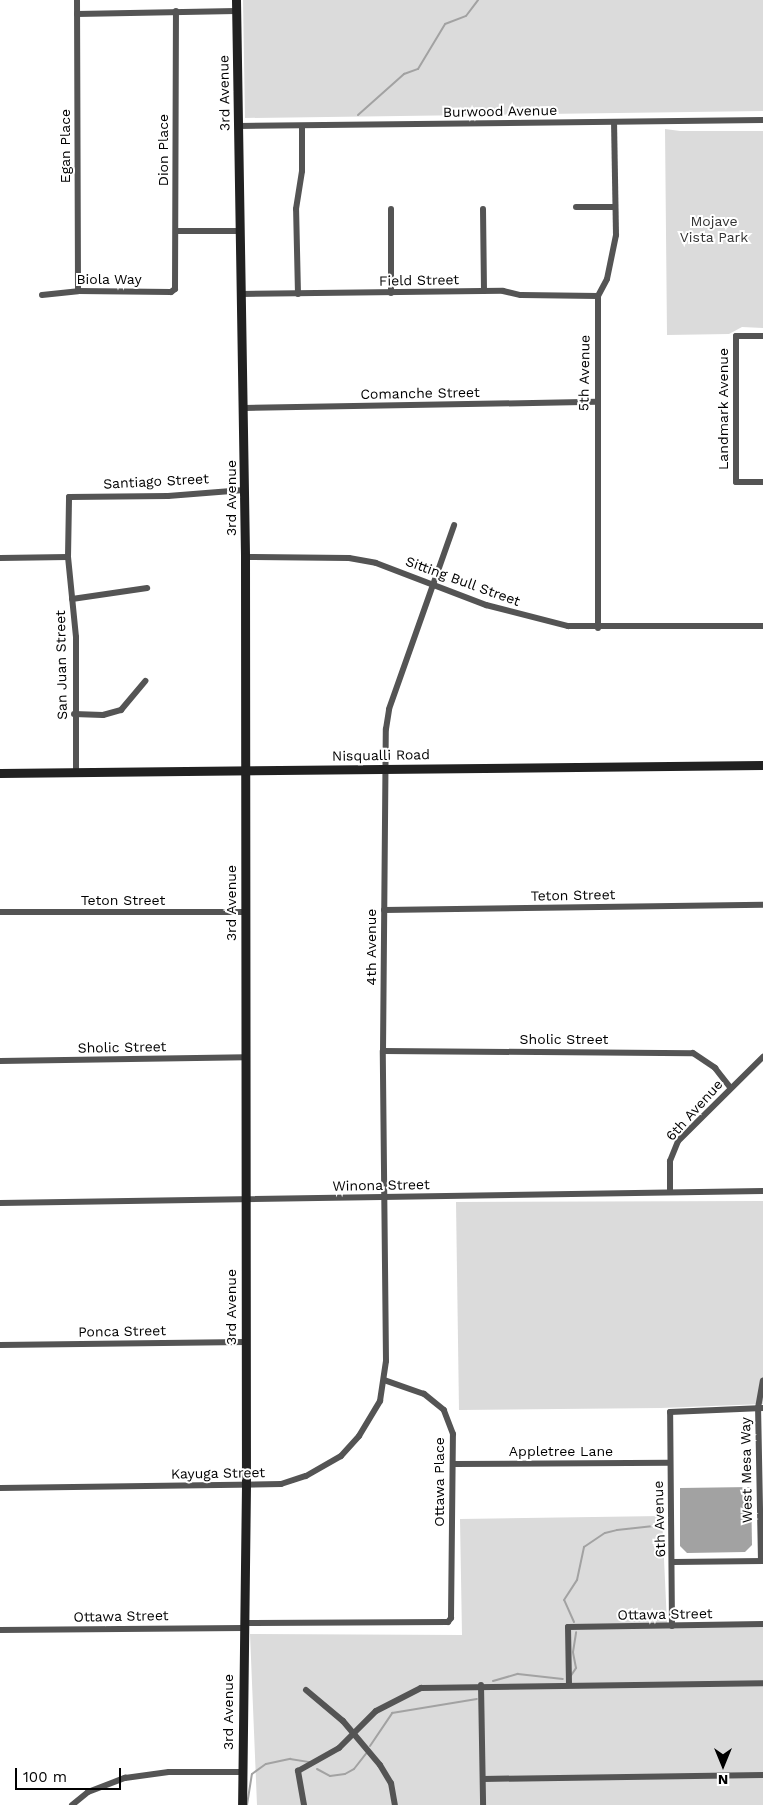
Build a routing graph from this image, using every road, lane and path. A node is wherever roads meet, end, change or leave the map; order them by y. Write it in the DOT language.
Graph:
graph roads {
  1 [pos="76,0"];
  2 [pos="236,0"];
  3 [pos="176,11"];
  4 [pos="236,11"];
  5 [pos="77,14"];
  6 [pos="763,120"];
  7 [pos="614,122"];
  8 [pos="238,126"];
  9 [pos="302,126"];
  10 [pos="576,207"];
  11 [pos="616,207"];
  12 [pos="391,210"];
  13 [pos="483,210"];
  14 [pos="176,231"];
  15 [pos="240,231"];
  16 [pos="175,289"];
  17 [pos="78,291"];
  18 [pos="484,291"];
  19 [pos="391,292"];
  20 [pos="240,294"];
  21 [pos="298,294"];
  22 [pos="42,295"];
  23 [pos="598,296"];
  24 [pos="763,336"];
  25 [pos="596,402"];
  26 [pos="244,408"];
  27 [pos="763,482"];
  28 [pos="244,490"];
  29 [pos="69,497"];
  30 [pos="454,525"];
  31 [pos="245,557"];
  32 [pos="0,558"];
  33 [pos="68,558"];
  34 [pos="432,583"];
  35 [pos="147,588"];
  36 [pos="72,599"];
  37 [pos="763,626"];
  38 [pos="598,628"];
  39 [pos="145,681"];
  40 [pos="74,714"];
  41 [pos="763,765"];
  42 [pos="386,769"];
  43 [pos="245,770"];
  44 [pos="76,772"];
  45 [pos="0,774"];
  46 [pos="763,906"];
  47 [pos="384,910"];
  48 [pos="0,912"];
  49 [pos="245,912"];
  50 [pos="383,1051"];
  51 [pos="763,1057"];
  52 [pos="245,1058"];
  53 [pos="0,1061"];
  54 [pos="730,1087"];
  55 [pos="763,1191"];
  56 [pos="670,1192"];
  57 [pos="385,1198"];
  58 [pos="246,1199"];
  59 [pos="0,1203"];
  60 [pos="245,1342"];
  61 [pos="0,1346"];
  62 [pos="384,1380"];
  63 [pos="763,1380"];
  64 [pos="760,1408"];
  65 [pos="669,1463"];
  66 [pos="454,1464"];
  67 [pos="246,1485"];
  68 [pos="0,1488"];
  69 [pos="762,1561"];
  70 [pos="673,1562"];
  71 [pos="448,1622"];
  72 [pos="763,1624"];
  73 [pos="243,1625"];
  74 [pos="672,1626"];
  75 [pos="0,1630"];
  76 [pos="763,1683"];
  77 [pos="569,1684"];
  78 [pos="481,1685"];
  79 [pos="306,1690"];
  80 [pos="353,1735"];
  81 [pos="242,1772"];
  82 [pos="763,1775"];
  83 [pos="483,1779"];
  84 [pos="72,1805"];
  85 [pos="242,1805"];
  86 [pos="304,1805"];
  87 [pos="395,1805"];
  88 [pos="483,1805"];
  1 -- 5 [label="street, Egan Place"];
  2 -- 4 [label="street, 3rd Avenue"];
  3 -- 4 [label="street"];
  3 -- 5 [label="street"];
  3 -- 14 [label="street, Dion Place"];
  4 -- 8 [label="street, 3rd Avenue"];
  5 -- 17 [label="street, Egan Place"];
  6 -- 7 [label="street, Burwood Avenue"];
  7 -- 9 [label="street, Burwood Avenue"];
  7 -- 11 [label="street, 5th Avenue"];
  8 -- 9 [label="street, Burwood Avenue"];
  8 -- 15 [label="street, 3rd Avenue"];
  9 -- 21 [label="street"];
  10 -- 11 [label="street"];
  11 -- 23 [label="street, 5th Avenue"];
  12 -- 19 [label="street"];
  13 -- 18 [label="street"];
  14 -- 15 [label="street"];
  14 -- 16 [label="street, Dion Place"];
  15 -- 20 [label="street, 3rd Avenue"];
  16 -- 17 [label="street, Biola Way"];
  17 -- 22 [label="street, Biola Way"];
  18 -- 19 [label="street, Field Street"];
  18 -- 23 [label="street, Field Street"];
  19 -- 21 [label="street, Field Street"];
  20 -- 21 [label="street, Field Street"];
  20 -- 26 [label="street, 3rd Avenue"];
  23 -- 25 [label="street, 5th Avenue"];
  24 -- 27 [label="street, Landmark Avenue"];
  25 -- 26 [label="street, Comanche Street"];
  25 -- 38 [label="street, 5th Avenue"];
  26 -- 28 [label="street, 3rd Avenue"];
  28 -- 29 [label="street, Santiago Street"];
  28 -- 31 [label="street, 3rd Avenue"];
  29 -- 33 [label="street, San Juan Street"];
  30 -- 34 [label="street, 4th Avenue"];
  31 -- 34 [label="street, Sitting Bull Street"];
  31 -- 43 [label="street, 3rd Avenue"];
  32 -- 33 [label="street"];
  33 -- 36 [label="street, San Juan Street"];
  34 -- 38 [label="street, Sitting Bull Street"];
  34 -- 42 [label="street, 4th Avenue"];
  35 -- 36 [label="street"];
  36 -- 40 [label="street, San Juan Street"];
  37 -- 38 [label="street, Sitting Bull Street"];
  39 -- 40 [label="street"];
  40 -- 44 [label="street, San Juan Street"];
  41 -- 42 [label="street, Nisqualli Road"];
  42 -- 43 [label="street, Nisqualli Road"];
  42 -- 47 [label="street, 4th Avenue"];
  43 -- 44 [label="street, Nisqualli Road"];
  43 -- 49 [label="street, 3rd Avenue"];
  44 -- 45 [label="street, Nisqualli Road"];
  46 -- 47 [label="street, Teton Street"];
  47 -- 50 [label="street, 4th Avenue"];
  48 -- 49 [label="street, Teton Street"];
  49 -- 52 [label="street, 3rd Avenue"];
  50 -- 54 [label="street, Sholic Street"];
  50 -- 57 [label="street, 4th Avenue"];
  51 -- 54 [label="street, 6th Avenue"];
  52 -- 53 [label="street, Sholic Street"];
  52 -- 58 [label="street, 3rd Avenue"];
  54 -- 56 [label="street, 6th Avenue"];
  55 -- 56 [label="street, Winona Street"];
  56 -- 57 [label="street, Winona Street"];
  57 -- 58 [label="street, Winona Street"];
  57 -- 62 [label="street, 4th Avenue"];
  58 -- 59 [label="street, Winona Street"];
  58 -- 60 [label="street, 3rd Avenue"];
  60 -- 61 [label="street, Ponca Street"];
  60 -- 67 [label="street, 3rd Avenue"];
  62 -- 66 [label="street, Ottawa Place"];
  62 -- 67 [label="street, Kayuga Street"];
  63 -- 64 [label="street, West Mesa Way"];
  64 -- 65 [label="street, 6th Avenue"];
  64 -- 69 [label="street, West Mesa Way"];
  65 -- 66 [label="street, Appletree Lane"];
  65 -- 70 [label="street, 6th Avenue"];
  66 -- 71 [label="street, Ottawa Place"];
  67 -- 68 [label="street, Kayuga Street"];
  67 -- 73 [label="street, 3rd Avenue"];
  69 -- 70 [label="street"];
  70 -- 74 [label="street, 6th Avenue"];
  71 -- 73 [label="street, Ottawa Street"];
  72 -- 74 [label="street, Ottawa Street"];
  73 -- 75 [label="street, Ottawa Street"];
  73 -- 81 [label="street, 3rd Avenue"];
  74 -- 77 [label="street, Ottawa Street"];
  76 -- 77 [label="street"];
  77 -- 78 [label="street"];
  78 -- 80 [label="street"];
  78 -- 83 [label="street"];
  79 -- 80 [label="street"];
  80 -- 86 [label="street"];
  80 -- 87 [label="street"];
  81 -- 84 [label="street"];
  81 -- 85 [label="street, 3rd Avenue"];
  82 -- 83 [label="street"];
  83 -- 88 [label="street"];
}
